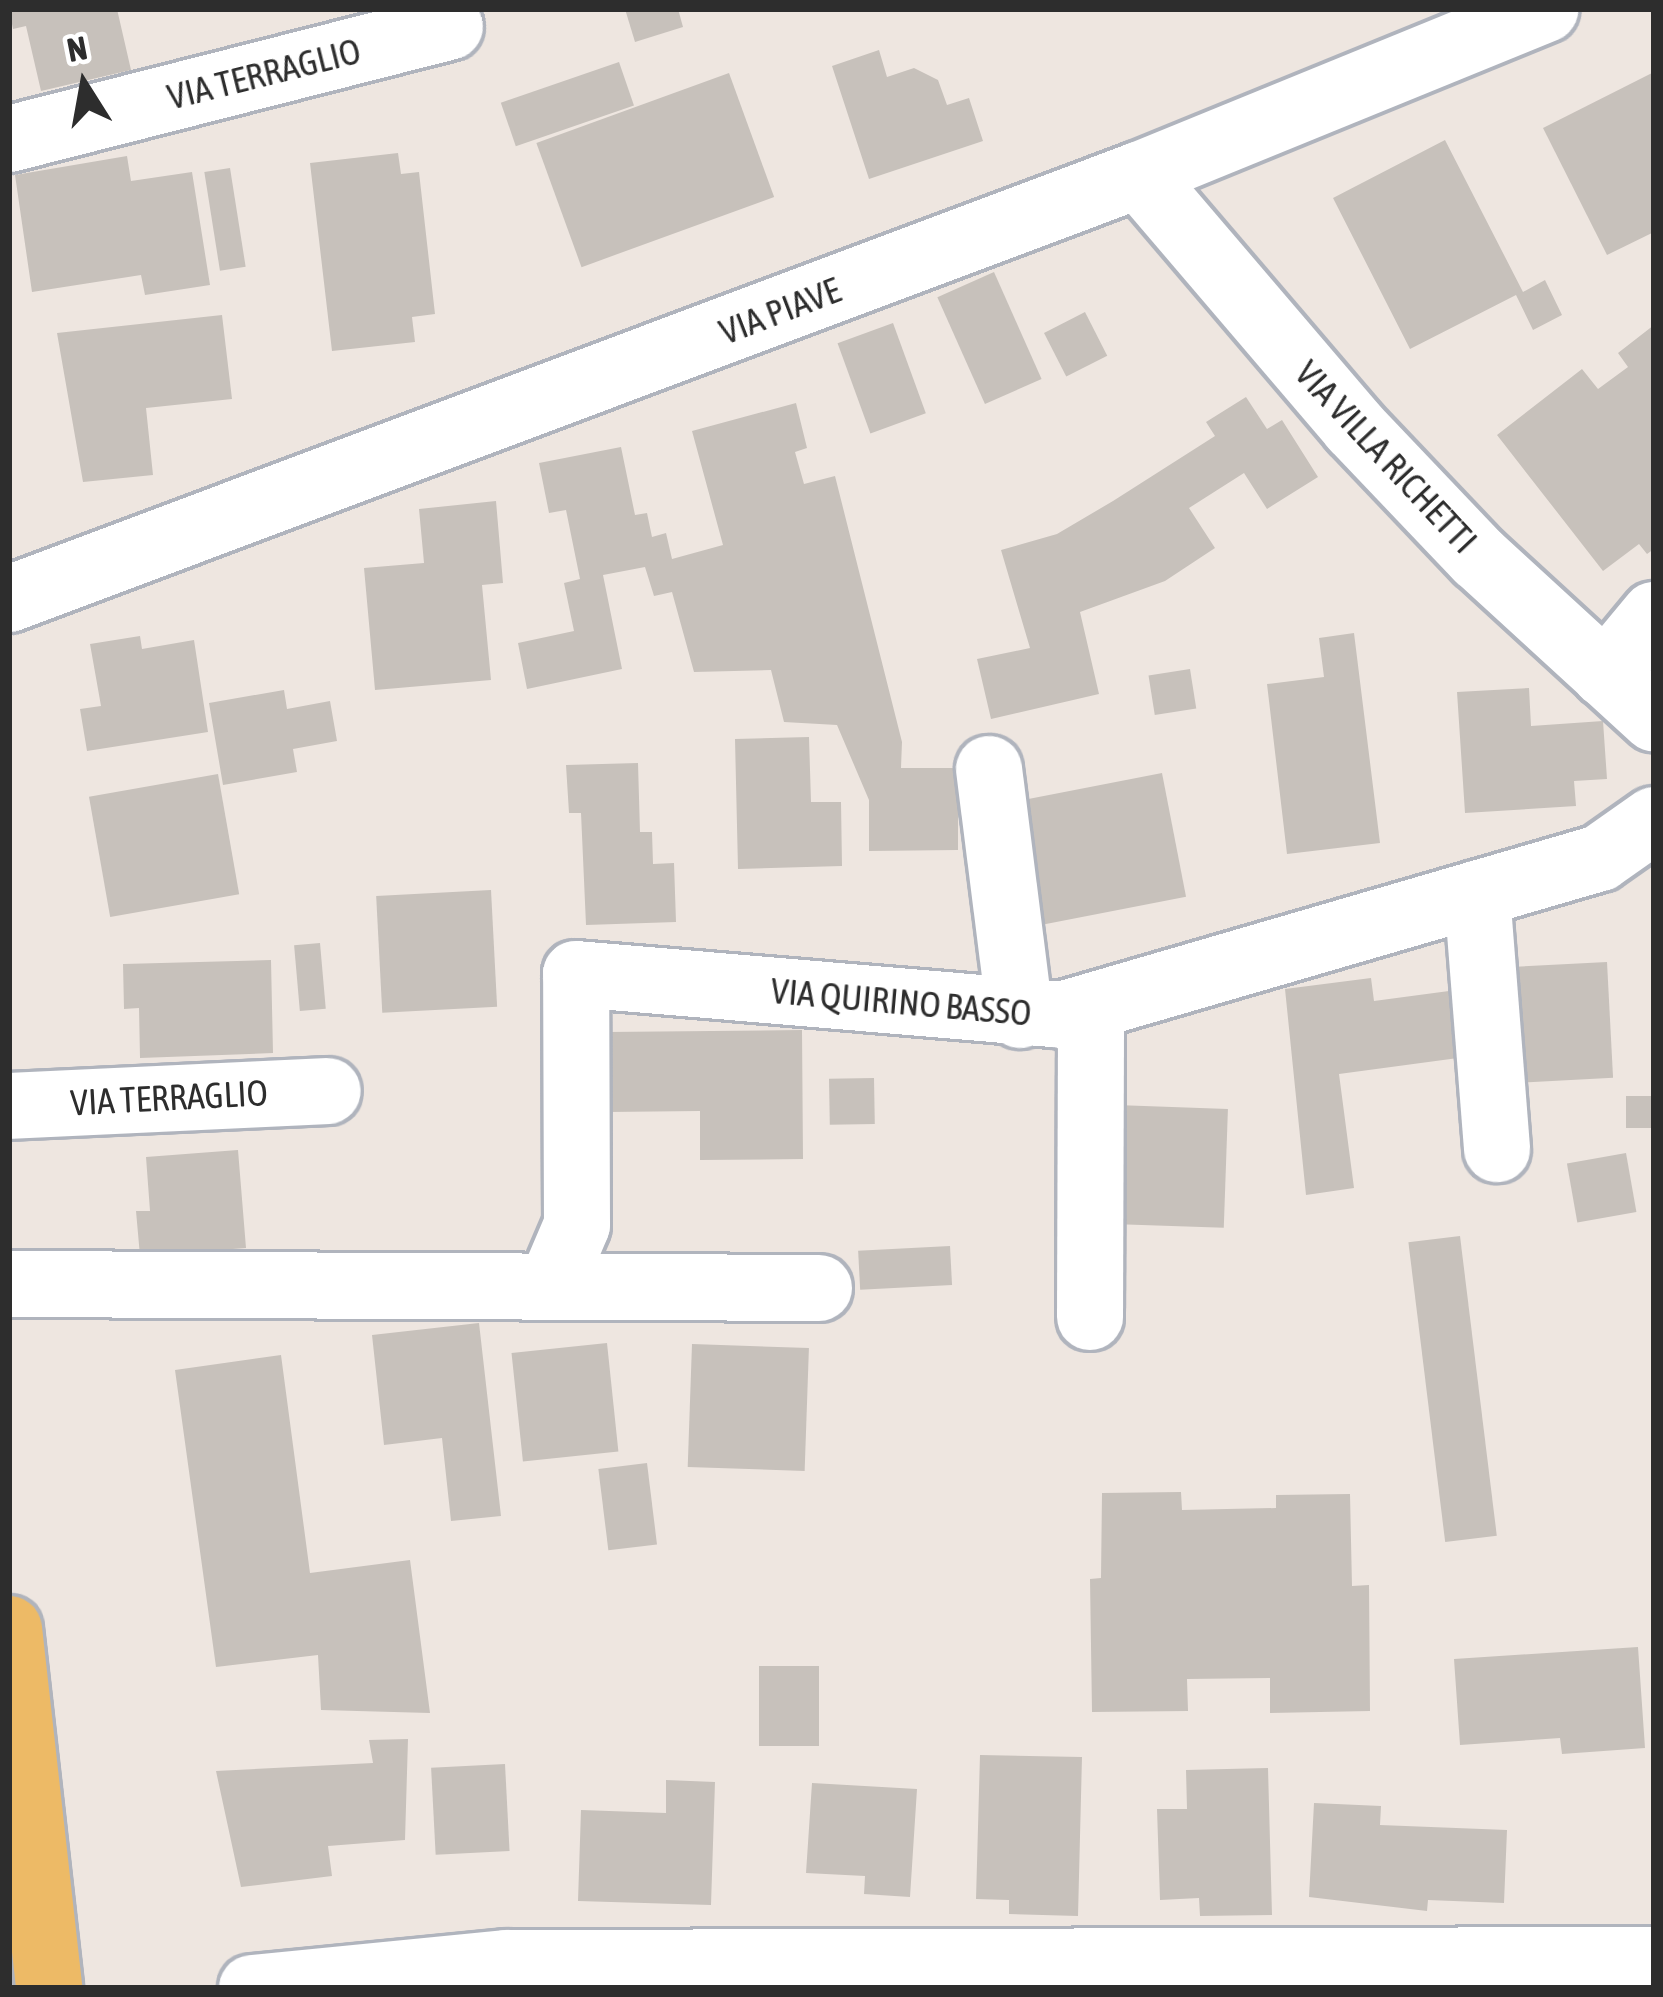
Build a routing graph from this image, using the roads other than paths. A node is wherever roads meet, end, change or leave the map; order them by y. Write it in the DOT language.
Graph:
graph roads {
  1 [pos="1545,9"];
  2 [pos="450,27"];
  3 [pos="9,139"];
  4 [pos="1139,176"];
  5 [pos="9,599"];
  6 [pos="1654,615"];
  7 [pos="1605,674"];
  8 [pos="1654,718"];
  9 [pos="988,769"];
  10 [pos="1654,820"];
  11 [pos="1477,894"];
  12 [pos="1091,1007"];
  13 [pos="1020,1015"];
  14 [pos="328,1090"];
  15 [pos="9,1106"];
  16 [pos="1497,1149"];
  17 [pos="9,1284"];
  18 [pos="551,1286"];
  19 [pos="819,1288"];
  20 [pos="1090,1317"];
  21 [pos="9,1629"];
  22 [pos="1654,1960"];
  23 [pos="861,1973"];
  24 [pos="1124,1974"];
  25 [pos="1359,1974"];
  26 [pos="508,1976"];
  27 [pos="49,1988"];
  28 [pos="255,1988"];
  1 -- 4 [label="street, VIA PIAVE"];
  2 -- 3 [label="street, VIA TERRAGLIO"];
  4 -- 5 [label="street, VIA PIAVE"];
  4 -- 7 [label="street, VIA VILLA RICHETTI"];
  6 -- 7 [label="street"];
  7 -- 8 [label="street, VIA VILLA RICHETTI"];
  9 -- 13 [label="street"];
  10 -- 11 [label="street, VIA QUIRINO BASSO"];
  11 -- 12 [label="street, VIA QUIRINO BASSO"];
  11 -- 16 [label="street"];
  12 -- 13 [label="street, VIA QUIRINO BASSO"];
  12 -- 20 [label="street"];
  13 -- 18 [label="street, VIA QUIRINO BASSO"];
  14 -- 15 [label="street, VIA TERRAGLIO"];
  17 -- 18 [label="street"];
  18 -- 19 [label="street"];
  21 -- 27 [label="main road"];
  22 -- 25 [label="street"];
  23 -- 24 [label="street"];
  23 -- 26 [label="street"];
  24 -- 25 [label="street"];
  26 -- 28 [label="street"];
}
